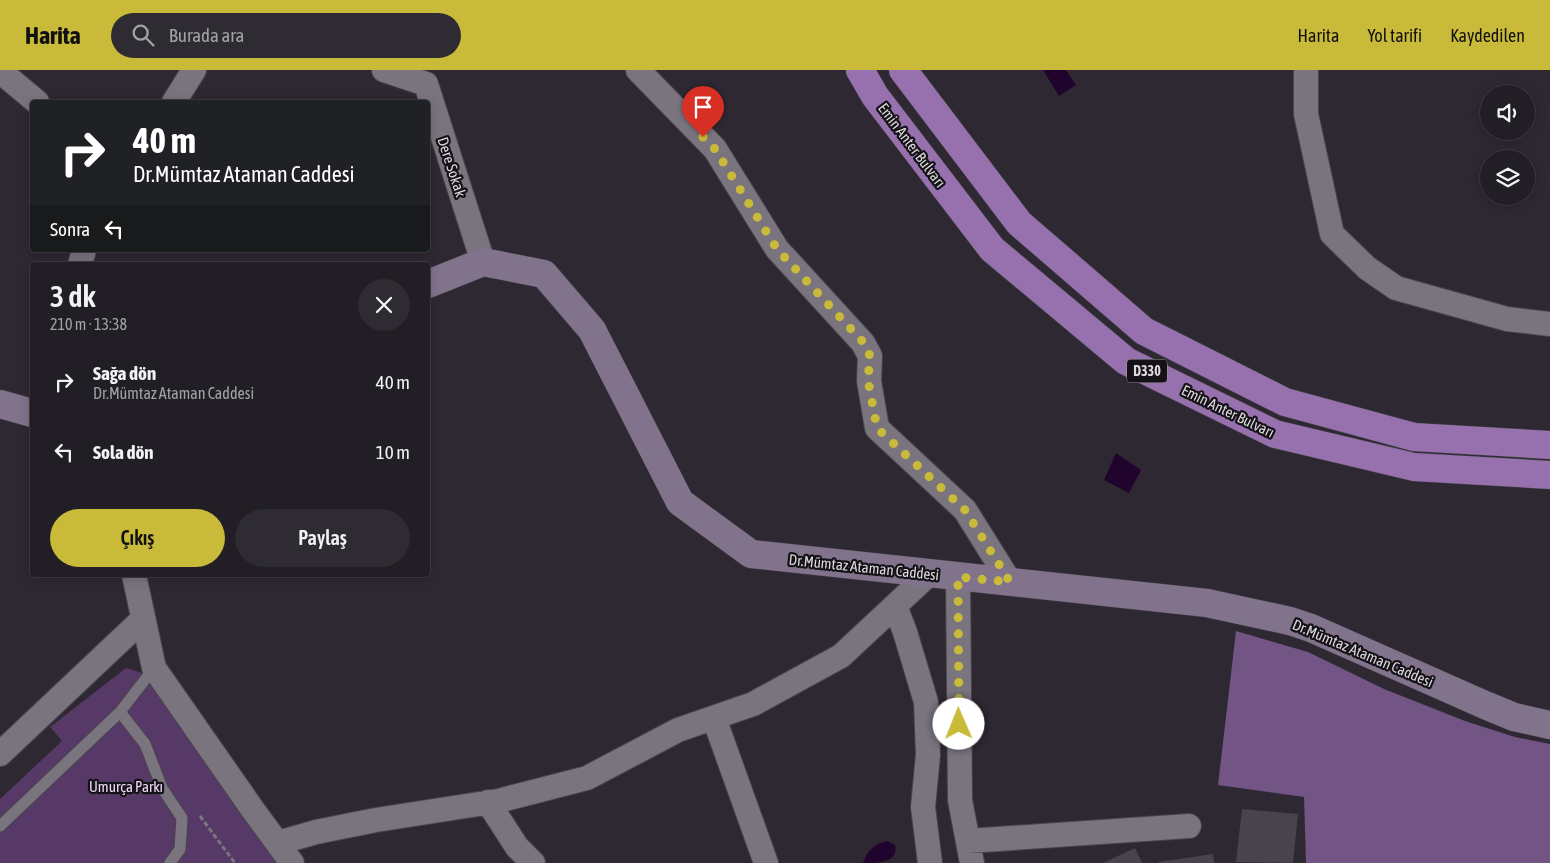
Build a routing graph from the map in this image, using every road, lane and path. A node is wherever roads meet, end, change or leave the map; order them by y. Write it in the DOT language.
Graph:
graph roads {
  1 [pos="194,70"];
  2 [pos="384,70"];
  3 [pos="638,70"];
  4 [pos="860,70"];
  5 [pos="902,70"];
  6 [pos="1306,70"];
  7 [pos="0,71"];
  8 [pos="35,100"];
  9 [pos="175,100"];
  10 [pos="483,262"];
  11 [pos="430,283"];
  12 [pos="1550,324"];
  13 [pos="0,404"];
  14 [pos="30,412"];
  15 [pos="1550,445"];
  16 [pos="1550,475"];
  17 [pos="929,574"];
  18 [pos="134,577"];
  19 [pos="958,577"];
  20 [pos="1010,582"];
  21 [pos="894,606"];
  22 [pos="143,619"];
  23 [pos="154,668"];
  24 [pos="120,712"];
  25 [pos="714,718"];
  26 [pos="1550,725"];
  27 [pos="0,754"];
  28 [pos="488,802"];
  29 [pos="198,814"];
  30 [pos="0,826"];
  31 [pos="1189,826"];
  32 [pos="278,843"];
  33 [pos="970,852"];
  34 [pos="170,863"];
  35 [pos="235,863"];
  36 [pos="292,863"];
  37 [pos="533,863"];
  38 [pos="766,863"];
  39 [pos="930,863"];
  1 -- 9 [label="street"];
  2 -- 10 [label="street, Dere Sokak"];
  3 -- 20 [label="street"];
  4 -- 16 [label="highway, Emin Anter Bulvarı / D330"];
  5 -- 15 [label="highway, D330"];
  6 -- 12 [label="street"];
  7 -- 8 [label="street"];
  10 -- 11 [label="street"];
  10 -- 17 [label="street, Dr.Mümtaz Ataman Caddesi"];
  13 -- 14 [label="street"];
  17 -- 19 [label="street, Dr.Mümtaz Ataman Caddesi"];
  17 -- 21 [label="street"];
  18 -- 22 [label="street"];
  19 -- 20 [label="street, Dr.Mümtaz Ataman Caddesi"];
  19 -- 33 [label="street"];
  20 -- 26 [label="street, Dr.Mümtaz Ataman Caddesi"];
  21 -- 25 [label="street"];
  21 -- 39 [label="street"];
  22 -- 23 [label="street"];
  22 -- 27 [label="street"];
  23 -- 24 [label="lane"];
  23 -- 32 [label="street"];
  24 -- 30 [label="lane"];
  24 -- 34 [label="lane"];
  25 -- 28 [label="street"];
  25 -- 38 [label="street"];
  28 -- 32 [label="street"];
  28 -- 37 [label="street"];
  29 -- 35 [label="path"];
  31 -- 33 [label="street"];
  32 -- 36 [label="street"];
}
